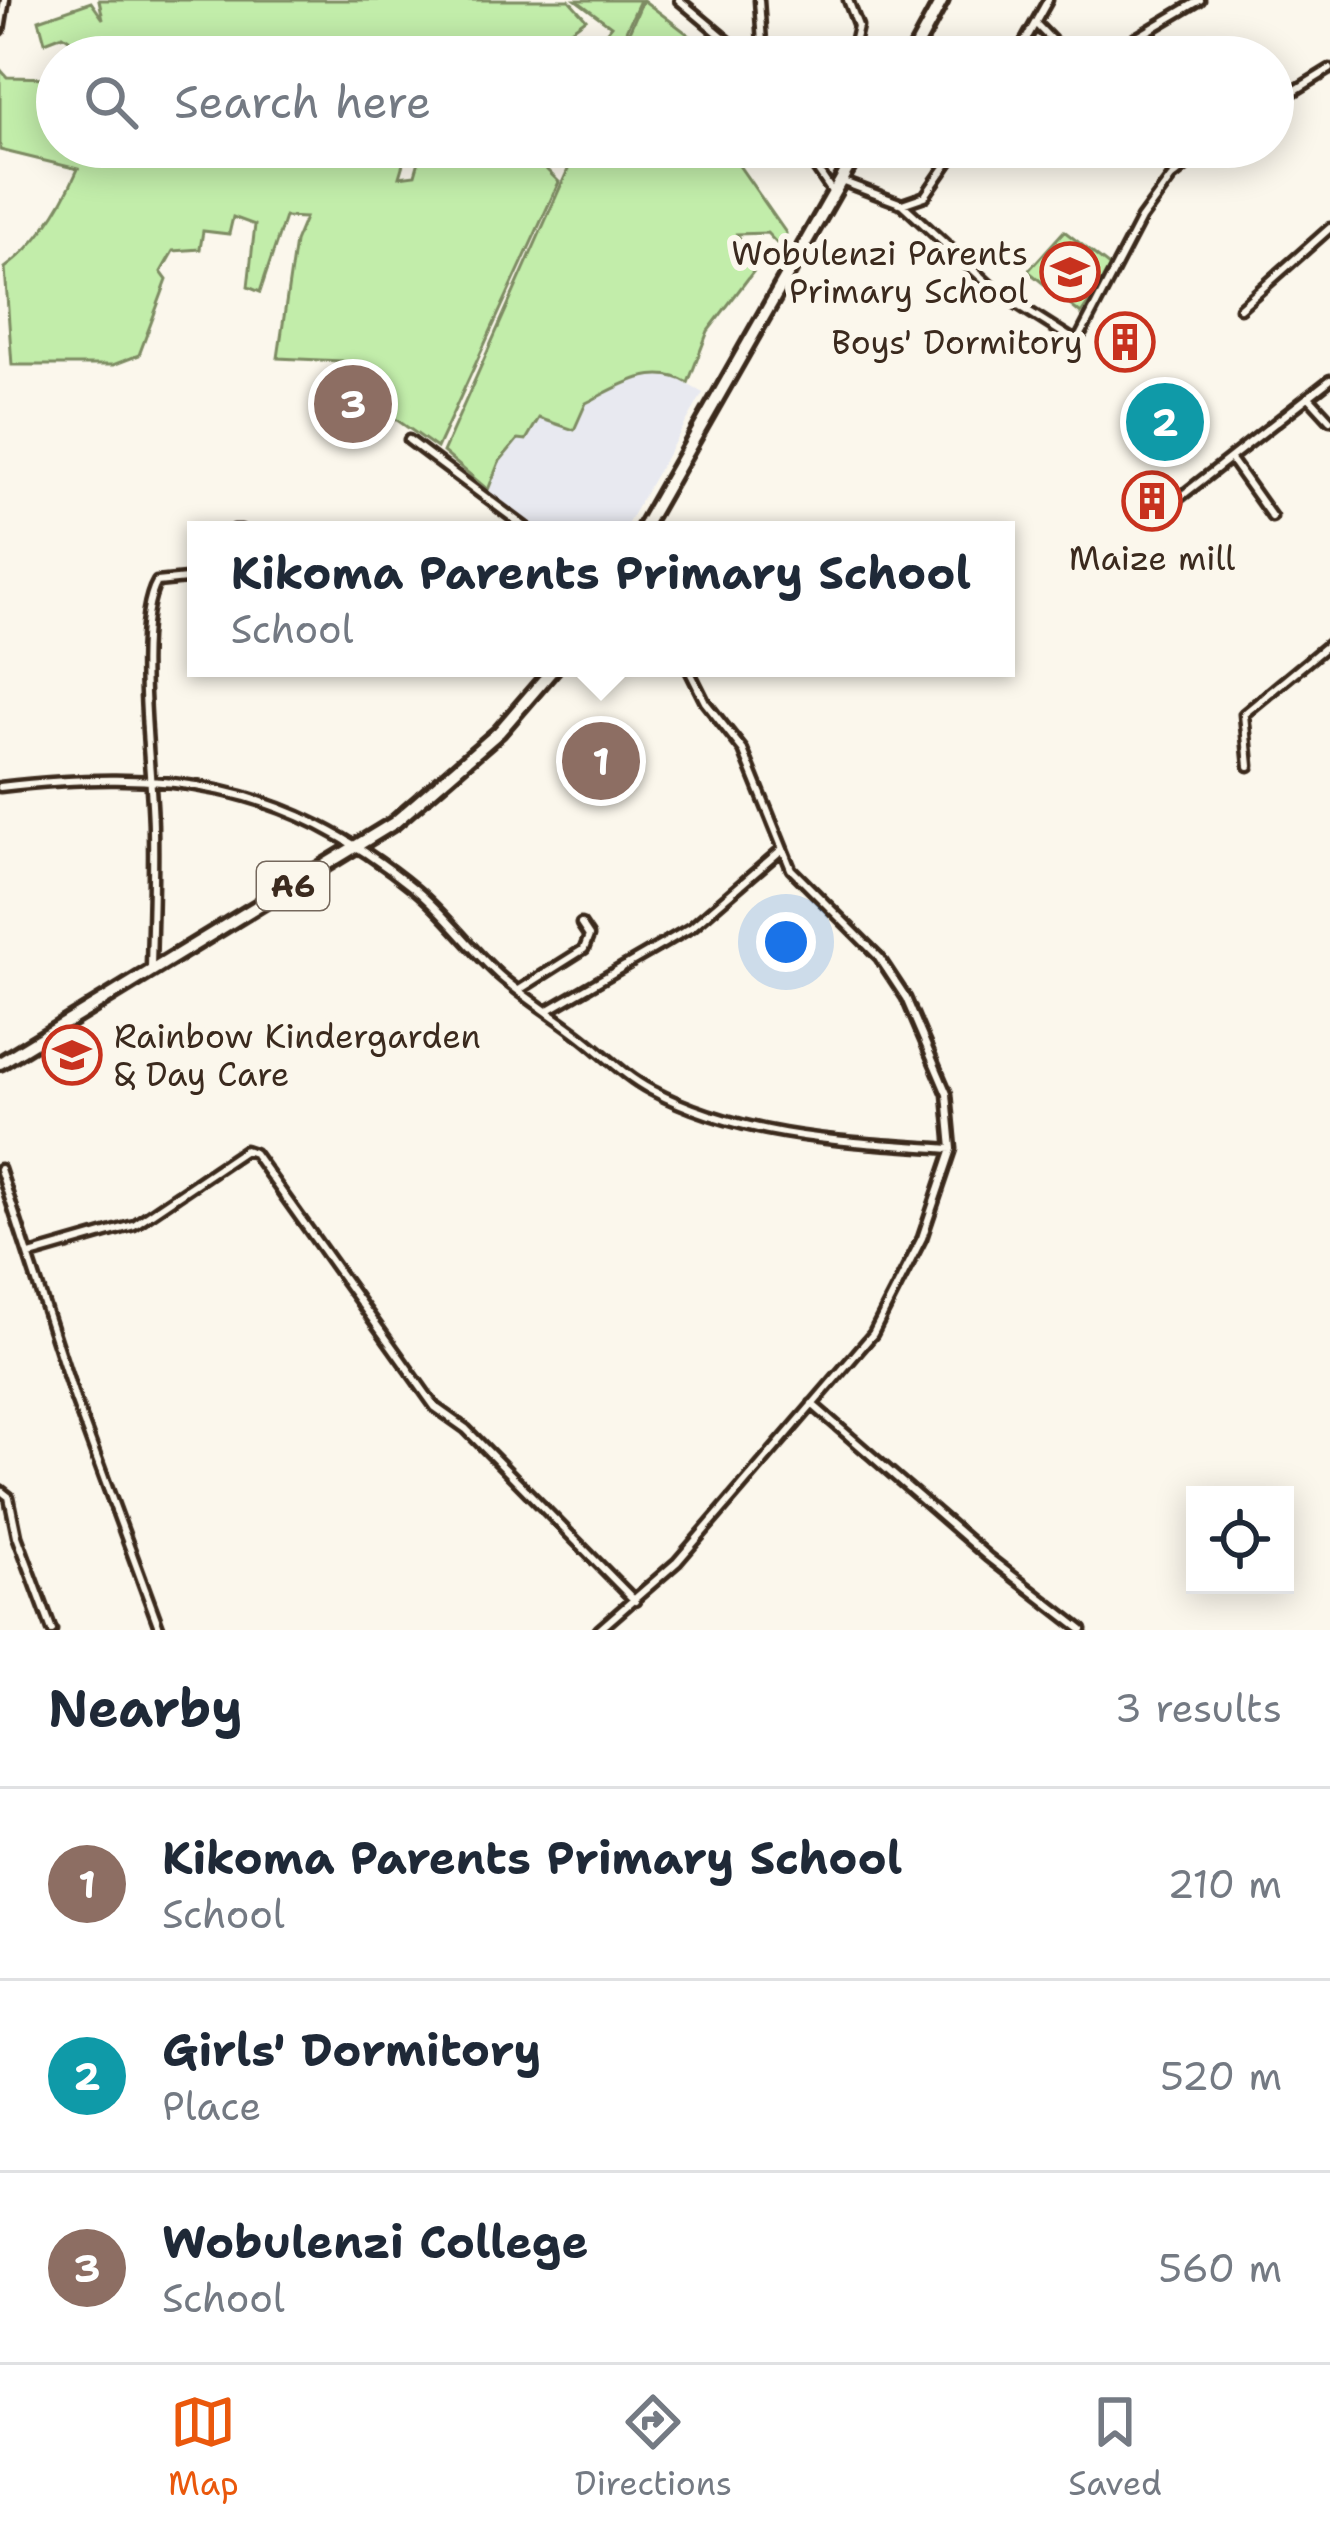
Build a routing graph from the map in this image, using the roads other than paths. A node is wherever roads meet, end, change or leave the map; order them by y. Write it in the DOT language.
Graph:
graph roads {
  1 [pos="5,0"];
  2 [pos="679,0"];
  3 [pos="759,0"];
  4 [pos="848,0"];
  5 [pos="942,0"];
  6 [pos="1048,0"];
  7 [pos="1200,0"];
  8 [pos="1036,24"];
  9 [pos="0,30"];
  10 [pos="722,36"];
  11 [pos="762,36"];
  12 [pos="855,36"];
  13 [pos="922,36"];
  14 [pos="1029,36"];
  15 [pos="1047,36"];
  16 [pos="1139,36"];
  17 [pos="1330,70"];
  18 [pos="1294,91"];
  19 [pos="816,168"];
  20 [pos="848,168"];
  21 [pos="944,168"];
  22 [pos="1176,168"];
  23 [pos="1182,168"];
  24 [pos="1179,170"];
  25 [pos="841,181"];
  26 [pos="833,193"];
  27 [pos="902,204"];
  28 [pos="1330,228"];
  29 [pos="1240,308"];
  30 [pos="1330,380"];
  31 [pos="1309,397"];
  32 [pos="1330,420"];
  33 [pos="409,440"];
  34 [pos="1233,461"];
  35 [pos="1179,498"];
  36 [pos="1272,517"];
  37 [pos="517,521"];
  38 [pos="647,521"];
  39 [pos="187,579"];
  40 [pos="1330,643"];
  41 [pos="547,677"];
  42 [pos="692,677"];
  43 [pos="1249,766"];
  44 [pos="150,777"];
  45 [pos="0,788"];
  46 [pos="355,849"];
  47 [pos="780,851"];
  48 [pos="580,923"];
  49 [pos="151,972"];
  50 [pos="518,990"];
  51 [pos="547,1011"];
  52 [pos="0,1063"];
  53 [pos="952,1148"];
  54 [pos="0,1169"];
  55 [pos="31,1255"];
  56 [pos="812,1404"];
  57 [pos="0,1490"];
  58 [pos="634,1600"];
  59 [pos="52,1630"];
  60 [pos="160,1630"];
  61 [pos="599,1630"];
  62 [pos="1082,1630"];
  1 -- 9 [label="street"];
  2 -- 10 [label="street"];
  3 -- 11 [label="street"];
  4 -- 12 [label="street"];
  5 -- 13 [label="main road"];
  6 -- 8 [label="street"];
  7 -- 16 [label="street"];
  8 -- 14 [label="street"];
  8 -- 15 [label="street"];
  17 -- 18 [label="street"];
  19 -- 26 [label="street"];
  20 -- 25 [label="main road"];
  21 -- 27 [label="street"];
  22 -- 24 [label="street"];
  23 -- 24 [label="street"];
  24 -- 27 [label="street"];
  25 -- 26 [label="main road"];
  25 -- 27 [label="street"];
  26 -- 38 [label="main road"];
  28 -- 29 [label="street"];
  30 -- 31 [label="street"];
  31 -- 32 [label="street"];
  31 -- 34 [label="street"];
  33 -- 37 [label="street"];
  34 -- 35 [label="street"];
  34 -- 36 [label="street"];
  39 -- 44 [label="street"];
  40 -- 43 [label="street"];
  41 -- 46 [label="main road, A6"];
  42 -- 47 [label="street"];
  44 -- 45 [label="street"];
  44 -- 46 [label="street"];
  44 -- 49 [label="street"];
  46 -- 49 [label="main road, A6"];
  46 -- 50 [label="street"];
  47 -- 51 [label="street"];
  47 -- 53 [label="street"];
  48 -- 50 [label="street"];
  49 -- 52 [label="main road, A6"];
  50 -- 51 [label="street"];
  51 -- 53 [label="street"];
  53 -- 56 [label="street"];
  54 -- 55 [label="street"];
  55 -- 58 [label="street"];
  55 -- 60 [label="street"];
  56 -- 58 [label="street"];
  56 -- 62 [label="street"];
  57 -- 59 [label="street"];
  58 -- 61 [label="street"];
}
